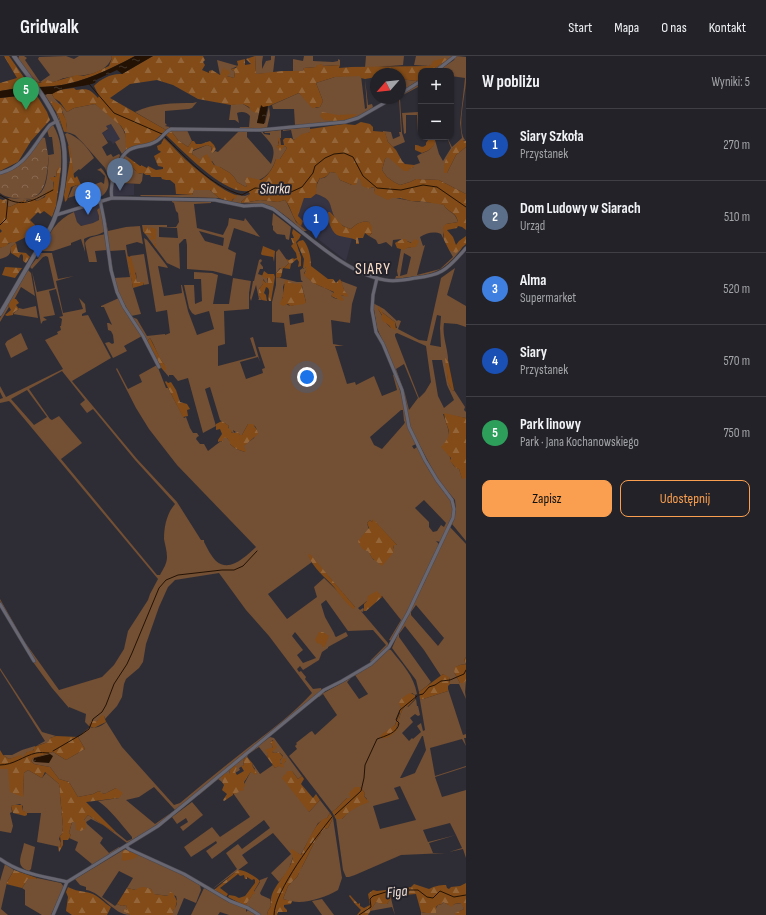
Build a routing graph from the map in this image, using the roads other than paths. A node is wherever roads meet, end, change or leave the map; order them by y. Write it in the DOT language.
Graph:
graph roads {
  1 [pos="14,56"];
  2 [pos="455,56"];
  3 [pos="440,68"];
  4 [pos="418,83"];
  5 [pos="406,90"];
  6 [pos="382,104"];
  7 [pos="57,121"];
  8 [pos="0,173"];
  9 [pos="112,198"];
  10 [pos="100,200"];
  11 [pos="56,215"];
  12 [pos="466,248"];
  13 [pos="377,278"];
  14 [pos="0,314"];
  15 [pos="159,367"];
  16 [pos="0,604"];
  17 [pos="34,661"];
  18 [pos="126,846"];
  19 [pos="0,859"];
  20 [pos="67,882"];
  21 [pos="53,915"];
  22 [pos="259,915"];
  1 -- 7 [label="main road"];
  2 -- 3 [label="street"];
  4 -- 5 [label="street"];
  6 -- 9 [label="street"];
  7 -- 8 [label="street"];
  7 -- 11 [label="main road"];
  9 -- 10 [label="street"];
  9 -- 13 [label="street"];
  10 -- 11 [label="street"];
  10 -- 15 [label="street"];
  11 -- 14 [label="main road"];
  12 -- 13 [label="street"];
  13 -- 18 [label="street"];
  16 -- 17 [label="street"];
  18 -- 20 [label="street"];
  18 -- 22 [label="street"];
  19 -- 20 [label="street"];
  20 -- 21 [label="street"];
}
